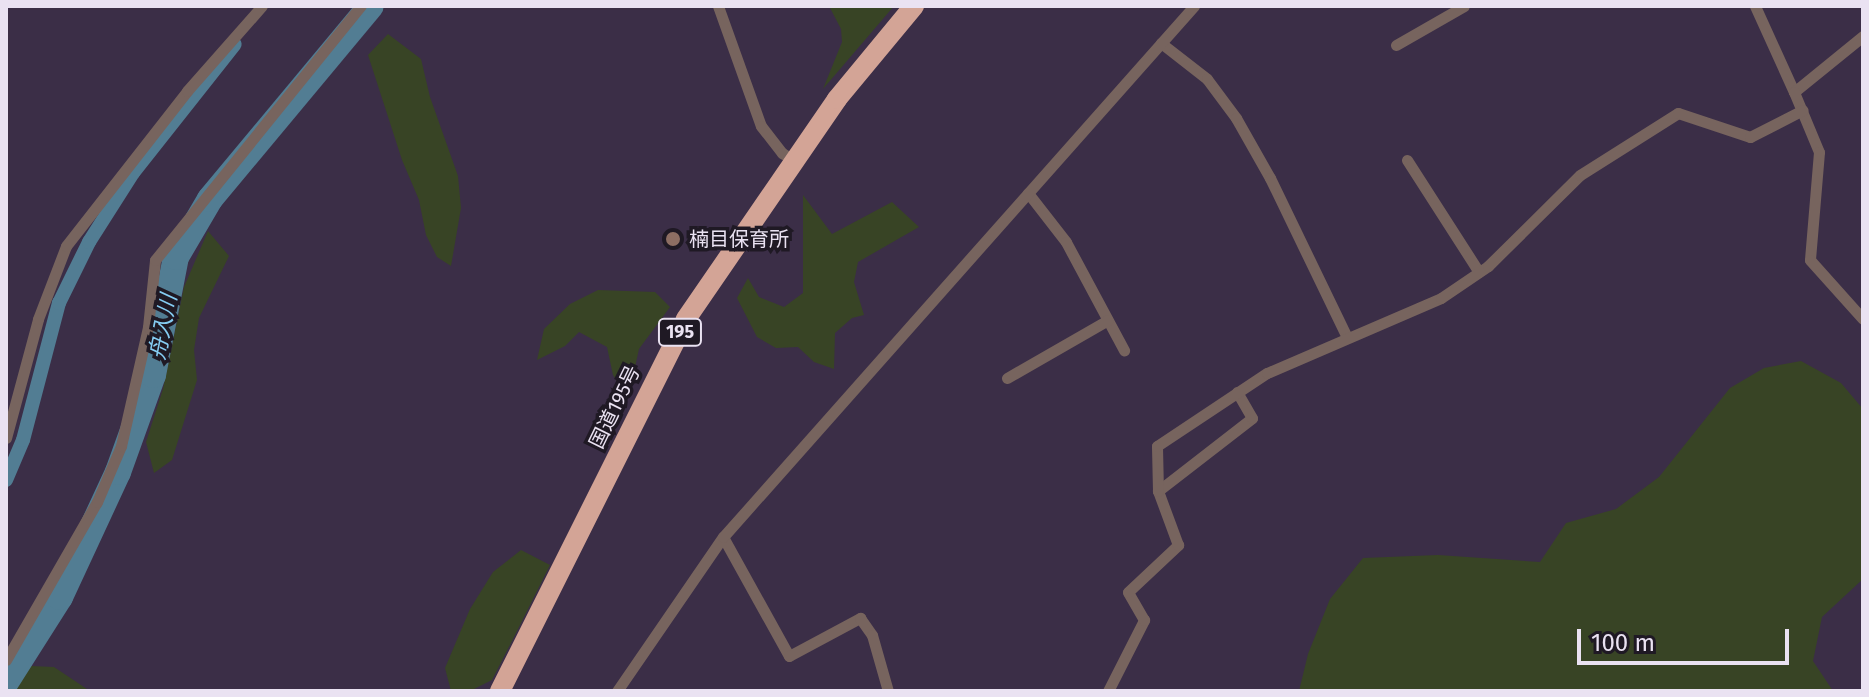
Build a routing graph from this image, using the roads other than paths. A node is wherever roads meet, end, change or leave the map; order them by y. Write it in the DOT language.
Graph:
graph roads {
  1 [pos="262,6"];
  2 [pos="361,6"];
  3 [pos="718,6"];
  4 [pos="914,6"];
  5 [pos="1194,6"];
  6 [pos="1464,6"];
  7 [pos="1755,6"];
  8 [pos="1863,36"];
  9 [pos="1161,43"];
  10 [pos="1396,45"];
  11 [pos="1794,92"];
  12 [pos="1803,110"];
  13 [pos="1407,160"];
  14 [pos="795,161"];
  15 [pos="1028,193"];
  16 [pos="1479,272"];
  17 [pos="1863,319"];
  18 [pos="1108,320"];
  19 [pos="1347,337"];
  20 [pos="1124,350"];
  21 [pos="1007,378"];
  22 [pos="1237,392"];
  23 [pos="9,415"];
  24 [pos="6,438"];
  25 [pos="1158,491"];
  26 [pos="723,537"];
  27 [pos="6,660"];
  28 [pos="500,691"];
  29 [pos="617,691"];
  30 [pos="888,691"];
  31 [pos="1108,691"];
  1 -- 23 [label="street"];
  2 -- 27 [label="street"];
  3 -- 14 [label="street"];
  4 -- 14 [label="highway, 国道195号 / 195"];
  5 -- 9 [label="street"];
  6 -- 10 [label="street"];
  7 -- 11 [label="street"];
  8 -- 11 [label="street"];
  9 -- 15 [label="street"];
  9 -- 19 [label="street"];
  11 -- 12 [label="street"];
  12 -- 16 [label="street"];
  12 -- 17 [label="street"];
  13 -- 16 [label="street"];
  14 -- 28 [label="highway, 国道195号 / 195"];
  15 -- 18 [label="street"];
  15 -- 26 [label="street"];
  16 -- 19 [label="street"];
  18 -- 20 [label="street"];
  18 -- 21 [label="street"];
  19 -- 22 [label="street"];
  22 -- 25 [label="street"];
  22 -- 25 [label="street"];
  23 -- 24 [label="street"];
  25 -- 31 [label="street"];
  26 -- 29 [label="street"];
  26 -- 30 [label="street"];
}
